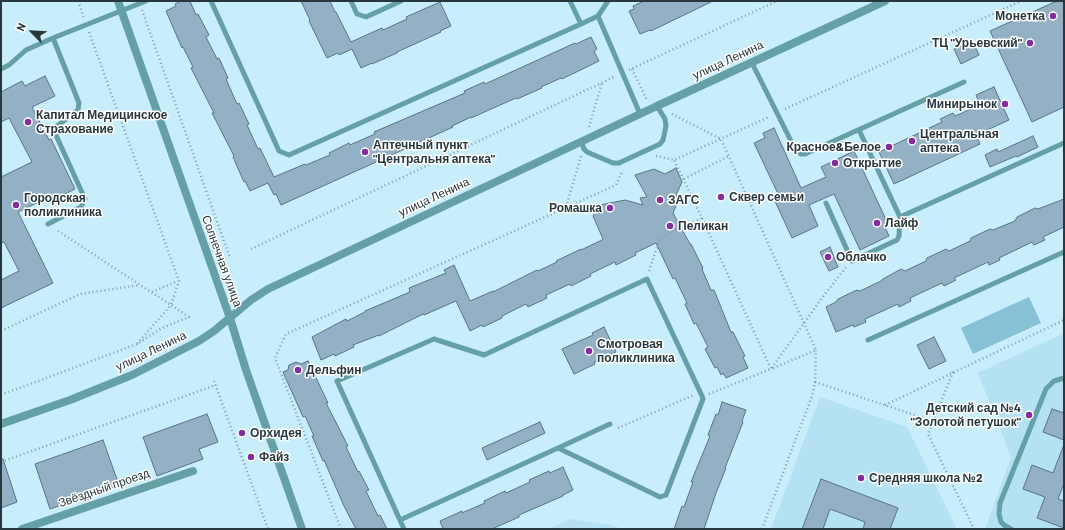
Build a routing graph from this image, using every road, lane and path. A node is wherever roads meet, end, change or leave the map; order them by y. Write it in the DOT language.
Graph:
graph roads {
  1 [pos="78,1"];
  2 [pos="118,1"];
  3 [pos="146,1"];
  4 [pos="211,1"];
  5 [pos="351,1"];
  6 [pos="400,1"];
  7 [pos="570,1"];
  8 [pos="608,1"];
  9 [pos="777,1"];
  10 [pos="885,1"];
  11 [pos="1021,1"];
  12 [pos="140,4"];
  13 [pos="121,11"];
  14 [pos="598,16"];
  15 [pos="86,24"];
  16 [pos="581,24"];
  17 [pos="53,38"];
  18 [pos="752,63"];
  19 [pos="1,69"];
  20 [pos="632,69"];
  21 [pos="623,73"];
  22 [pos="964,82"];
  23 [pos="658,106"];
  24 [pos="777,113"];
  25 [pos="640,114"];
  26 [pos="859,130"];
  27 [pos="721,139"];
  28 [pos="581,141"];
  29 [pos="1064,143"];
  30 [pos="654,156"];
  31 [pos="729,156"];
  32 [pos="674,160"];
  33 [pos="624,168"];
  34 [pos="684,179"];
  35 [pos="826,203"];
  36 [pos="900,217"];
  37 [pos="702,218"];
  38 [pos="48,224"];
  39 [pos="58,231"];
  40 [pos="251,249"];
  41 [pos="1064,252"];
  42 [pos="230,258"];
  43 [pos="852,261"];
  44 [pos="647,279"];
  45 [pos="179,281"];
  46 [pos="140,285"];
  47 [pos="152,292"];
  48 [pos="172,304"];
  49 [pos="230,318"];
  50 [pos="1064,320"];
  51 [pos="804,322"];
  52 [pos="1,330"];
  53 [pos="868,340"];
  54 [pos="137,344"];
  55 [pos="816,350"];
  56 [pos="771,369"];
  57 [pos="954,372"];
  58 [pos="1064,378"];
  59 [pos="214,381"];
  60 [pos="815,382"];
  61 [pos="216,385"];
  62 [pos="702,394"];
  63 [pos="1,395"];
  64 [pos="885,404"];
  65 [pos="933,421"];
  66 [pos="1,424"];
  67 [pos="610,424"];
  68 [pos="558,448"];
  69 [pos="1,462"];
  70 [pos="194,471"];
  71 [pos="400,520"];
  72 [pos="22,529"];
  73 [pos="268,529"];
  74 [pos="302,529"];
  75 [pos="341,529"];
  76 [pos="404,529"];
  77 [pos="762,529"];
  78 [pos="974,529"];
  79 [pos="1011,529"];
  1 -- 15 [label="path"];
  2 -- 13 [label="street, Солнечная улица"];
  3 -- 12 [label="lane"];
  4 -- 16 [label="lane"];
  5 -- 6 [label="lane"];
  7 -- 16 [label="lane"];
  8 -- 14 [label="lane"];
  9 -- 20 [label="path"];
  10 -- 18 [label="street, улица Ленина"];
  11 -- 24 [label="path"];
  12 -- 13 [label="lane"];
  12 -- 42 [label="path"];
  13 -- 15 [label="lane"];
  13 -- 49 [label="street, Солнечная улица"];
  14 -- 16 [label="lane"];
  14 -- 21 [label="lane"];
  15 -- 17 [label="lane"];
  15 -- 45 [label="path"];
  17 -- 19 [label="lane"];
  17 -- 38 [label="lane"];
  18 -- 23 [label="street, улица Ленина"];
  18 -- 24 [label="lane"];
  20 -- 21 [label="path"];
  20 -- 23 [label="path"];
  21 -- 25 [label="lane"];
  21 -- 40 [label="path"];
  22 -- 26 [label="lane"];
  23 -- 25 [label="street, улица Ленина"];
  23 -- 27 [label="path"];
  23 -- 28 [label="lane"];
  24 -- 26 [label="lane"];
  24 -- 27 [label="path"];
  25 -- 28 [label="street, улица Ленина"];
  26 -- 36 [label="lane"];
  27 -- 31 [label="path"];
  27 -- 32 [label="path"];
  28 -- 49 [label="street, улица Ленина"];
  29 -- 36 [label="lane"];
  30 -- 32 [label="path"];
  31 -- 34 [label="path"];
  31 -- 51 [label="path"];
  32 -- 34 [label="path"];
  33 -- 75 [label="path"];
  34 -- 37 [label="path"];
  35 -- 43 [label="lane"];
  36 -- 43 [label="lane"];
  37 -- 44 [label="path"];
  37 -- 56 [label="path"];
  39 -- 46 [label="path"];
  41 -- 53 [label="lane"];
  43 -- 51 [label="path"];
  44 -- 62 [label="lane"];
  44 -- 71 [label="lane"];
  45 -- 47 [label="path"];
  45 -- 48 [label="path"];
  46 -- 47 [label="path"];
  46 -- 52 [label="path"];
  47 -- 48 [label="path"];
  48 -- 54 [label="path"];
  48 -- 54 [label="path"];
  49 -- 66 [label="street, улица Ленина"];
  49 -- 74 [label="street, Солнечная улица"];
  50 -- 57 [label="path"];
  51 -- 55 [label="path"];
  51 -- 56 [label="path"];
  54 -- 63 [label="path"];
  55 -- 56 [label="path"];
  55 -- 60 [label="path"];
  56 -- 62 [label="path"];
  57 -- 64 [label="path"];
  57 -- 65 [label="path"];
  58 -- 79 [label="lane"];
  59 -- 61 [label="path"];
  60 -- 64 [label="path"];
  60 -- 77 [label="path"];
  61 -- 69 [label="path"];
  61 -- 73 [label="path"];
  62 -- 67 [label="path"];
  62 -- 68 [label="lane"];
  64 -- 65 [label="path"];
  65 -- 78 [label="path"];
  67 -- 68 [label="lane"];
  68 -- 71 [label="lane"];
  70 -- 72 [label="street, Звёздный проезд"];
  71 -- 76 [label="lane"];
}
